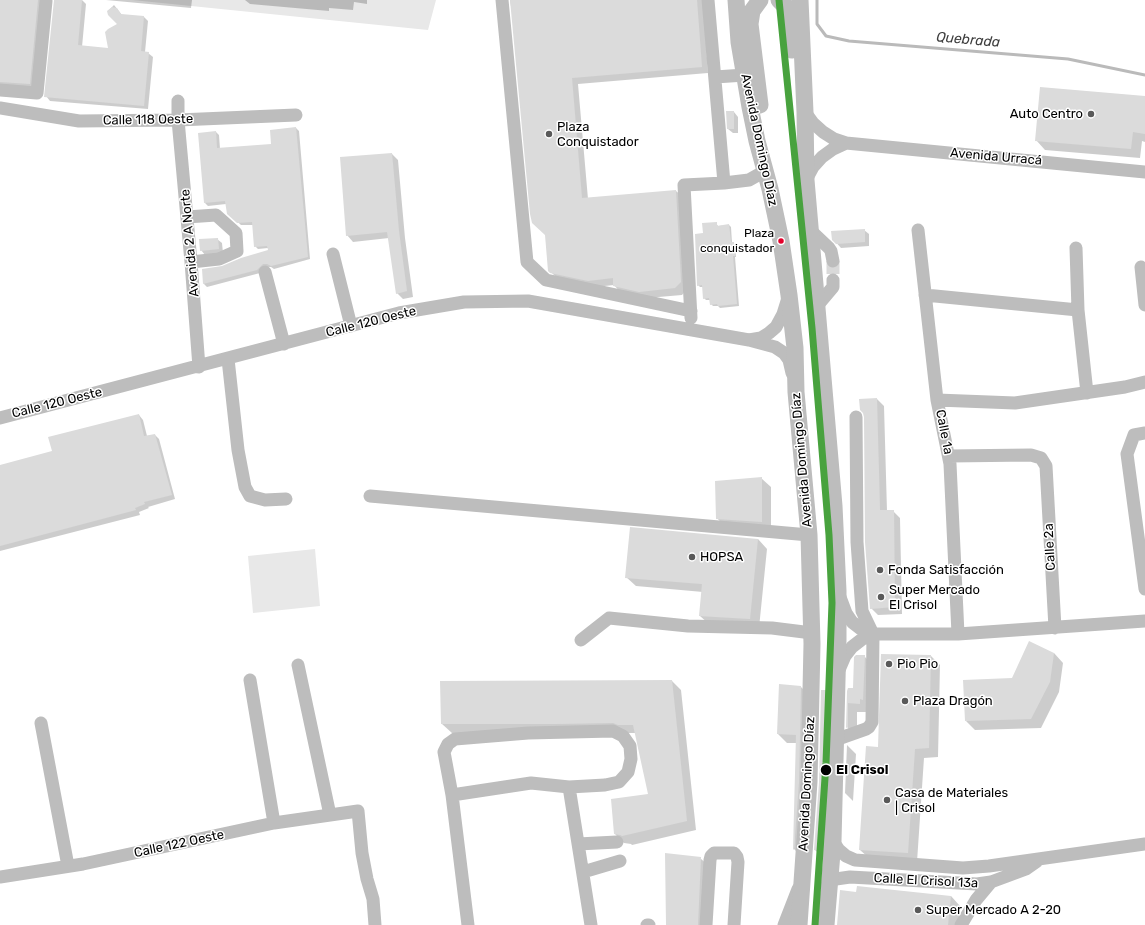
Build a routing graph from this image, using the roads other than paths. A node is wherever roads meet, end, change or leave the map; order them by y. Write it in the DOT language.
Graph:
graph roads {
  1 [pos="502,0"];
  2 [pos="708,0"];
  3 [pos="736,0"];
  4 [pos="760,0"];
  5 [pos="779,0"];
  6 [pos="800,0"];
  7 [pos="46,1"];
  8 [pos="744,74"];
  9 [pos="715,77"];
  10 [pos="0,90"];
  11 [pos="178,101"];
  12 [pos="0,108"];
  13 [pos="805,112"];
  14 [pos="296,115"];
  15 [pos="178,120"];
  16 [pos="757,141"];
  17 [pos="846,143"];
  18 [pos="765,171"];
  19 [pos="1145,172"];
  20 [pos="806,180"];
  21 [pos="724,183"];
  22 [pos="188,218"];
  23 [pos="810,230"];
  24 [pos="918,230"];
  25 [pos="1076,248"];
  26 [pos="333,254"];
  27 [pos="833,261"];
  28 [pos="191,262"];
  29 [pos="1141,267"];
  30 [pos="265,272"];
  31 [pos="833,280"];
  32 [pos="789,295"];
  33 [pos="925,295"];
  34 [pos="817,306"];
  35 [pos="1145,306"];
  36 [pos="1078,310"];
  37 [pos="690,311"];
  38 [pos="351,326"];
  39 [pos="692,331"];
  40 [pos="749,340"];
  41 [pos="284,344"];
  42 [pos="228,359"];
  43 [pos="200,367"];
  44 [pos="1145,382"];
  45 [pos="796,392"];
  46 [pos="1086,393"];
  47 [pos="938,400"];
  48 [pos="856,417"];
  49 [pos="0,418"];
  50 [pos="1140,434"];
  51 [pos="949,456"];
  52 [pos="370,496"];
  53 [pos="286,499"];
  54 [pos="809,534"];
  55 [pos="857,542"];
  56 [pos="836,544"];
  57 [pos="1145,589"];
  58 [pos="838,591"];
  59 [pos="1145,621"];
  60 [pos="1055,628"];
  61 [pos="812,633"];
  62 [pos="872,634"];
  63 [pos="958,634"];
  64 [pos="581,640"];
  65 [pos="298,665"];
  66 [pos="837,678"];
  67 [pos="250,680"];
  68 [pos="41,723"];
  69 [pos="835,740"];
  70 [pos="569,787"];
  71 [pos="452,795"];
  72 [pos="330,816"];
  73 [pos="274,824"];
  74 [pos="833,841"];
  75 [pos="617,842"];
  76 [pos="578,844"];
  77 [pos="1145,844"];
  78 [pos="1041,858"];
  79 [pos="620,861"];
  80 [pos="905,865"];
  81 [pos="68,866"];
  82 [pos="583,872"];
  83 [pos="0,877"];
  84 [pos="802,878"];
  85 [pos="904,880"];
  86 [pos="830,882"];
  87 [pos="991,882"];
  88 [pos="375,925"];
  89 [pos="468,925"];
  90 [pos="591,925"];
  91 [pos="706,925"];
  92 [pos="734,925"];
  93 [pos="784,925"];
  94 [pos="799,925"];
  95 [pos="826,925"];
  96 [pos="961,925"];
  1 -- 37 [label="street"];
  2 -- 9 [label="street"];
  3 -- 8 [label="main road, Avenida Domingo Díaz"];
  4 -- 16 [label="main road"];
  5 -- 13 [label="main road"];
  6 -- 13 [label="main road, Avenida Domingo Díaz"];
  7 -- 10 [label="street"];
  8 -- 9 [label="street"];
  8 -- 16 [label="main road, Avenida Domingo Díaz"];
  9 -- 21 [label="street"];
  11 -- 15 [label="street, Avenida 2 A Norte"];
  12 -- 15 [label="street, Calle 118 Oeste"];
  13 -- 17 [label="street, Avenida Urracá"];
  13 -- 20 [label="main road, Avenida Domingo Díaz"];
  14 -- 15 [label="street, Calle 118 Oeste"];
  15 -- 22 [label="street, Avenida 2 A Norte"];
  16 -- 18 [label="main road, Avenida Domingo Díaz"];
  17 -- 19 [label="street, Avenida Urracá"];
  17 -- 20 [label="street"];
  18 -- 21 [label="street"];
  18 -- 32 [label="main road, Avenida Domingo Díaz"];
  20 -- 23 [label="main road, Avenida Domingo Díaz"];
  21 -- 37 [label="street"];
  22 -- 28 [label="street, Avenida 2 A Norte"];
  22 -- 28 [label="street"];
  23 -- 27 [label="street"];
  23 -- 34 [label="main road, Avenida Domingo Díaz"];
  24 -- 33 [label="street, Calle 1a"];
  25 -- 36 [label="street"];
  26 -- 38 [label="street"];
  28 -- 43 [label="street, Avenida 2 A Norte"];
  29 -- 35 [label="street"];
  30 -- 41 [label="street"];
  31 -- 34 [label="street"];
  32 -- 40 [label="street, Calle 120 Oeste"];
  32 -- 45 [label="main road, Avenida Domingo Díaz"];
  33 -- 36 [label="street"];
  33 -- 47 [label="street, Calle 1a"];
  34 -- 56 [label="main road, Avenida Domingo Díaz"];
  36 -- 46 [label="street"];
  37 -- 39 [label="street"];
  38 -- 39 [label="street, Calle 120 Oeste"];
  38 -- 41 [label="street, Calle 120 Oeste"];
  39 -- 40 [label="street, Calle 120 Oeste"];
  40 -- 45 [label="street, Calle 120 Oeste"];
  41 -- 42 [label="street, Calle 120 Oeste"];
  42 -- 43 [label="street, Calle 120 Oeste"];
  42 -- 53 [label="street"];
  43 -- 49 [label="street, Calle 120 Oeste"];
  44 -- 46 [label="street"];
  45 -- 54 [label="main road, Avenida Domingo Díaz"];
  46 -- 47 [label="street"];
  47 -- 51 [label="street, Calle 1a"];
  48 -- 55 [label="street"];
  50 -- 57 [label="street"];
  51 -- 60 [label="street, Calle 2a"];
  51 -- 63 [label="street, Calle 1a"];
  52 -- 54 [label="street"];
  54 -- 61 [label="main road, Avenida Domingo Díaz"];
  55 -- 56 [label="street"];
  55 -- 62 [label="street"];
  56 -- 58 [label="main road, Avenida Domingo Díaz"];
  58 -- 62 [label="street"];
  58 -- 66 [label="main road, Avenida Domingo Díaz"];
  59 -- 60 [label="street"];
  60 -- 63 [label="street"];
  61 -- 64 [label="street"];
  61 -- 84 [label="main road, Avenida Domingo Díaz"];
  62 -- 63 [label="street"];
  62 -- 66 [label="street"];
  62 -- 69 [label="street"];
  65 -- 72 [label="street"];
  66 -- 69 [label="main road, Avenida Domingo Díaz"];
  67 -- 73 [label="street"];
  68 -- 81 [label="street"];
  69 -- 74 [label="main road, Avenida Domingo Díaz"];
  70 -- 71 [label="street"];
  70 -- 71 [label="street"];
  70 -- 76 [label="street"];
  71 -- 89 [label="street"];
  72 -- 73 [label="street, Calle 122 Oeste"];
  72 -- 88 [label="street, Calle 122 Oeste"];
  73 -- 81 [label="street, Calle 122 Oeste"];
  74 -- 80 [label="street, Calle El Crisol 13a"];
  74 -- 86 [label="main road, Avenida Domingo Díaz"];
  75 -- 76 [label="street"];
  76 -- 82 [label="street"];
  77 -- 78 [label="street, Calle El Crisol 13a"];
  78 -- 80 [label="street, Calle El Crisol 13a"];
  78 -- 87 [label="street, Calle El Crisol 13a"];
  79 -- 82 [label="street"];
  80 -- 85 [label="street"];
  81 -- 83 [label="street, Calle 122 Oeste"];
  82 -- 90 [label="street"];
  84 -- 93 [label="street"];
  84 -- 94 [label="main road, Avenida Domingo Díaz"];
  85 -- 86 [label="street, Calle El Crisol 13a"];
  85 -- 87 [label="street, Calle El Crisol 13a"];
  86 -- 95 [label="main road, Avenida Domingo Díaz"];
  87 -- 96 [label="street"];
  91 -- 92 [label="street"];
}
